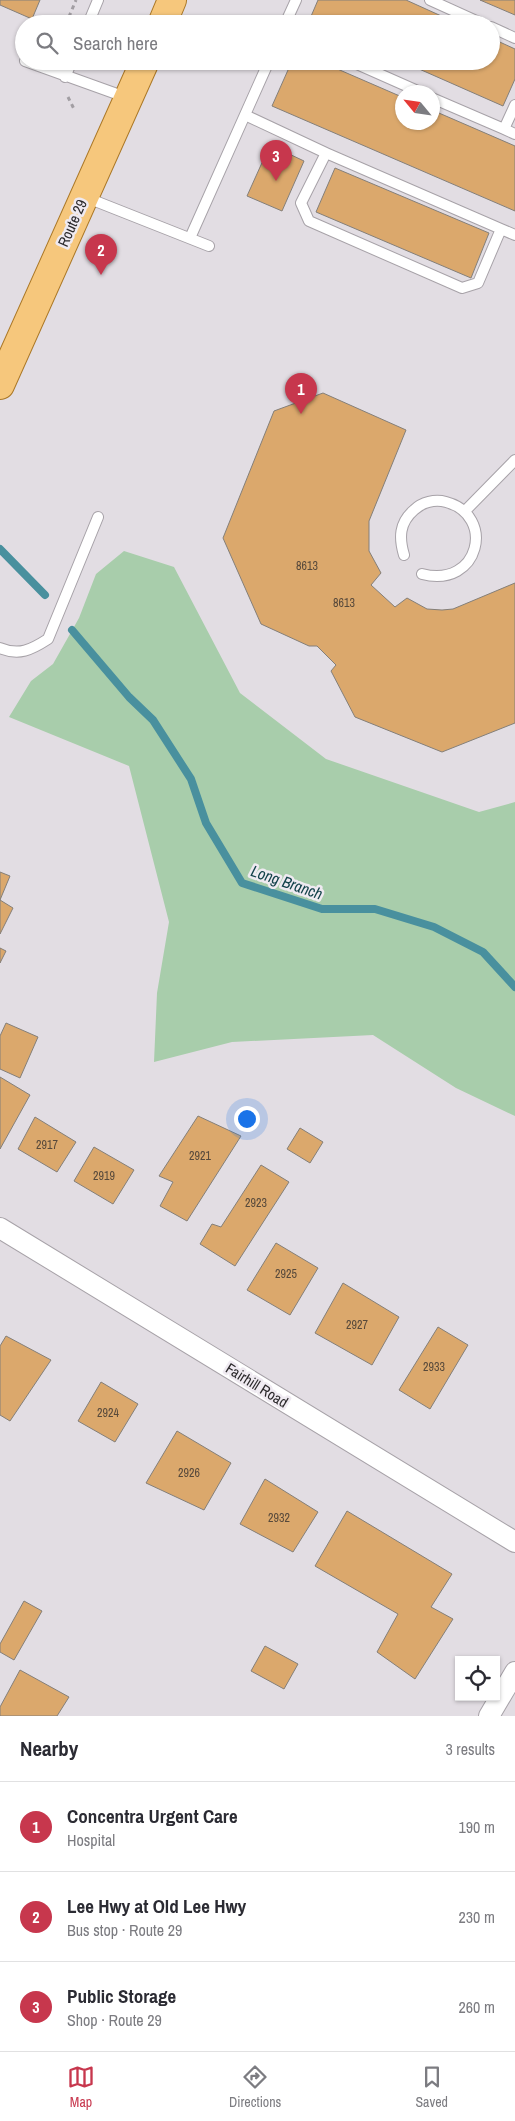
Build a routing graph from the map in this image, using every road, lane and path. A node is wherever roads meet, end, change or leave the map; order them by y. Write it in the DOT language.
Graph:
graph roads {
  1 [pos="76,0"];
  2 [pos="98,0"];
  3 [pos="172,0"];
  4 [pos="296,0"];
  5 [pos="430,0"];
  6 [pos="70,15"];
  7 [pos="92,15"];
  8 [pos="166,15"];
  9 [pos="289,15"];
  10 [pos="463,15"];
  11 [pos="500,31"];
  12 [pos="515,38"];
  13 [pos="48,70"];
  14 [pos="68,70"];
  15 [pos="141,70"];
  16 [pos="264,70"];
  17 [pos="370,70"];
  18 [pos="65,77"];
  19 [pos="404,85"];
  20 [pos="63,95"];
  21 [pos="128,98"];
  22 [pos="440,102"];
  23 [pos="515,105"];
  24 [pos="74,109"];
  25 [pos="244,115"];
  26 [pos="504,130"];
  27 [pos="515,134"];
  28 [pos="326,153"];
  29 [pos="84,196"];
  30 [pos="501,229"];
  31 [pos="515,235"];
  32 [pos="190,238"];
  33 [pos="209,246"];
  34 [pos="0,385"];
  35 [pos="515,460"];
  36 [pos="465,511"];
  37 [pos="98,517"];
  38 [pos="404,556"];
  39 [pos="422,574"];
  40 [pos="0,648"];
  41 [pos="0,1228"];
  42 [pos="515,1542"];
  43 [pos="515,1672"];
  44 [pos="489,1716"];
  1 -- 6 [label="path"];
  2 -- 7 [label="lane"];
  3 -- 8 [label="main road"];
  4 -- 9 [label="lane"];
  5 -- 10 [label="lane"];
  11 -- 12 [label="lane"];
  13 -- 18 [label="lane"];
  14 -- 18 [label="lane"];
  15 -- 21 [label="main road, Route 29"];
  16 -- 25 [label="lane"];
  17 -- 19 [label="lane"];
  18 -- 21 [label="lane"];
  20 -- 24 [label="path"];
  21 -- 29 [label="main road, Route 29"];
  22 -- 26 [label="lane"];
  23 -- 26 [label="lane"];
  25 -- 28 [label="lane"];
  25 -- 32 [label="lane"];
  26 -- 27 [label="lane"];
  28 -- 30 [label="lane"];
  28 -- 30 [label="lane"];
  29 -- 32 [label="lane"];
  29 -- 34 [label="main road, Route 29"];
  30 -- 31 [label="lane"];
  32 -- 33 [label="lane"];
  35 -- 36 [label="lane"];
  36 -- 38 [label="lane"];
  36 -- 39 [label="lane"];
  37 -- 40 [label="lane"];
  41 -- 42 [label="street, Fairhill Road"];
  43 -- 44 [label="street"];
}
